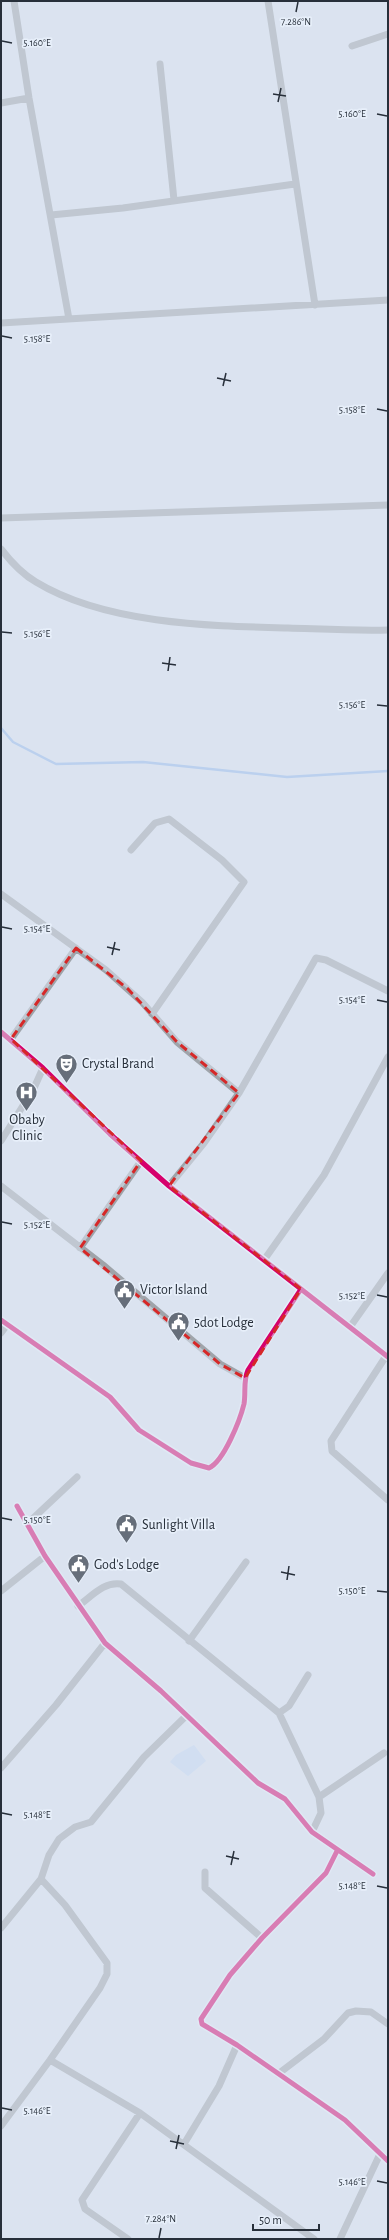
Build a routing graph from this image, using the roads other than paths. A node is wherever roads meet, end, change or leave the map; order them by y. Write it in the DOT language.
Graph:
graph roads {
  1 [pos="14,1"];
  2 [pos="268,1"];
  3 [pos="388,34"];
  4 [pos="352,46"];
  5 [pos="160,64"];
  6 [pos="29,98"];
  7 [pos="1,103"];
  8 [pos="295,184"];
  9 [pos="174,200"];
  10 [pos="51,214"];
  11 [pos="388,300"];
  12 [pos="315,305"];
  13 [pos="69,319"];
  14 [pos="1,323"];
  15 [pos="388,505"];
  16 [pos="1,518"];
  17 [pos="1,549"];
  18 [pos="388,630"];
  19 [pos="131,850"];
  20 [pos="1,894"];
  21 [pos="76,948"];
  22 [pos="388,991"];
  23 [pos="152,1014"];
  24 [pos="1,1032"];
  25 [pos="11,1039"];
  26 [pos="388,1058"];
  27 [pos="43,1068"];
  28 [pos="239,1093"];
  29 [pos="1,1141"];
  30 [pos="141,1161"];
  31 [pos="1,1186"];
  32 [pos="169,1186"];
  33 [pos="80,1248"];
  34 [pos="264,1260"];
  35 [pos="388,1273"];
  36 [pos="301,1289"];
  37 [pos="4,1322"];
  38 [pos="350,1328"];
  39 [pos="1,1332"];
  40 [pos="387,1356"];
  41 [pos="245,1378"];
  42 [pos="76,1477"];
  43 [pos="388,1500"];
  44 [pos="16,1506"];
  45 [pos="28,1524"];
  46 [pos="45,1556"];
  47 [pos="246,1562"];
  48 [pos="1,1591"];
  49 [pos="78,1606"];
  50 [pos="189,1641"];
  51 [pos="105,1643"];
  52 [pos="308,1675"];
  53 [pos="280,1712"];
  54 [pos="187,1715"];
  55 [pos="384,1753"];
  56 [pos="1,1768"];
  57 [pos="319,1796"];
  58 [pos="312,1832"];
  59 [pos="337,1851"];
  60 [pos="205,1872"];
  61 [pos="373,1874"];
  62 [pos="40,1880"];
  63 [pos="1,1928"];
  64 [pos="262,1938"];
  65 [pos="388,2024"];
  66 [pos="236,2045"];
  67 [pos="50,2060"];
  68 [pos="278,2074"];
  69 [pos="140,2113"];
  70 [pos="1,2126"];
  71 [pos="184,2144"];
  72 [pos="380,2154"];
  73 [pos="388,2161"];
  74 [pos="128,2239"];
  75 [pos="314,2239"];
  76 [pos="340,2239"];
  1 -- 6 [label="street"];
  2 -- 8 [label="street"];
  3 -- 4 [label="street"];
  5 -- 9 [label="street"];
  6 -- 7 [label="street"];
  6 -- 10 [label="street"];
  8 -- 9 [label="street"];
  8 -- 12 [label="street"];
  9 -- 10 [label="street"];
  10 -- 13 [label="street"];
  11 -- 12 [label="street"];
  12 -- 13 [label="street"];
  13 -- 14 [label="street"];
  15 -- 16 [label="street"];
  17 -- 18 [label="street"];
  19 -- 23 [label="street"];
  20 -- 21 [label="street"];
  21 -- 23 [label="street"];
  21 -- 25 [label="street"];
  22 -- 28 [label="street"];
  23 -- 28 [label="street"];
  24 -- 25 [label="street"];
  25 -- 27 [label="street"];
  26 -- 34 [label="street"];
  27 -- 29 [label="street"];
  27 -- 30 [label="street"];
  28 -- 32 [label="street"];
  30 -- 32 [label="street"];
  30 -- 33 [label="street"];
  31 -- 33 [label="street"];
  32 -- 34 [label="street"];
  33 -- 41 [label="street"];
  34 -- 36 [label="street"];
  35 -- 38 [label="street"];
  36 -- 38 [label="street"];
  36 -- 41 [label="street"];
  37 -- 39 [label="street"];
  37 -- 41 [label="street"];
  38 -- 40 [label="street"];
  40 -- 43 [label="street"];
  42 -- 45 [label="street"];
  44 -- 45 [label="street"];
  45 -- 46 [label="street"];
  46 -- 48 [label="street"];
  46 -- 49 [label="street"];
  47 -- 50 [label="street"];
  49 -- 50 [label="street"];
  49 -- 51 [label="street"];
  50 -- 53 [label="street"];
  51 -- 54 [label="street"];
  51 -- 56 [label="street"];
  52 -- 53 [label="street"];
  53 -- 57 [label="street"];
  54 -- 58 [label="street"];
  54 -- 62 [label="street"];
  55 -- 57 [label="street"];
  57 -- 58 [label="street"];
  58 -- 59 [label="street"];
  59 -- 61 [label="street"];
  59 -- 64 [label="street"];
  60 -- 64 [label="street"];
  62 -- 63 [label="street"];
  62 -- 67 [label="street"];
  64 -- 66 [label="street"];
  65 -- 68 [label="street"];
  66 -- 68 [label="street"];
  66 -- 71 [label="street"];
  67 -- 69 [label="street"];
  67 -- 70 [label="street"];
  68 -- 72 [label="street"];
  69 -- 71 [label="street"];
  69 -- 74 [label="street"];
  71 -- 75 [label="street"];
  72 -- 73 [label="street"];
  72 -- 76 [label="street"];
}
